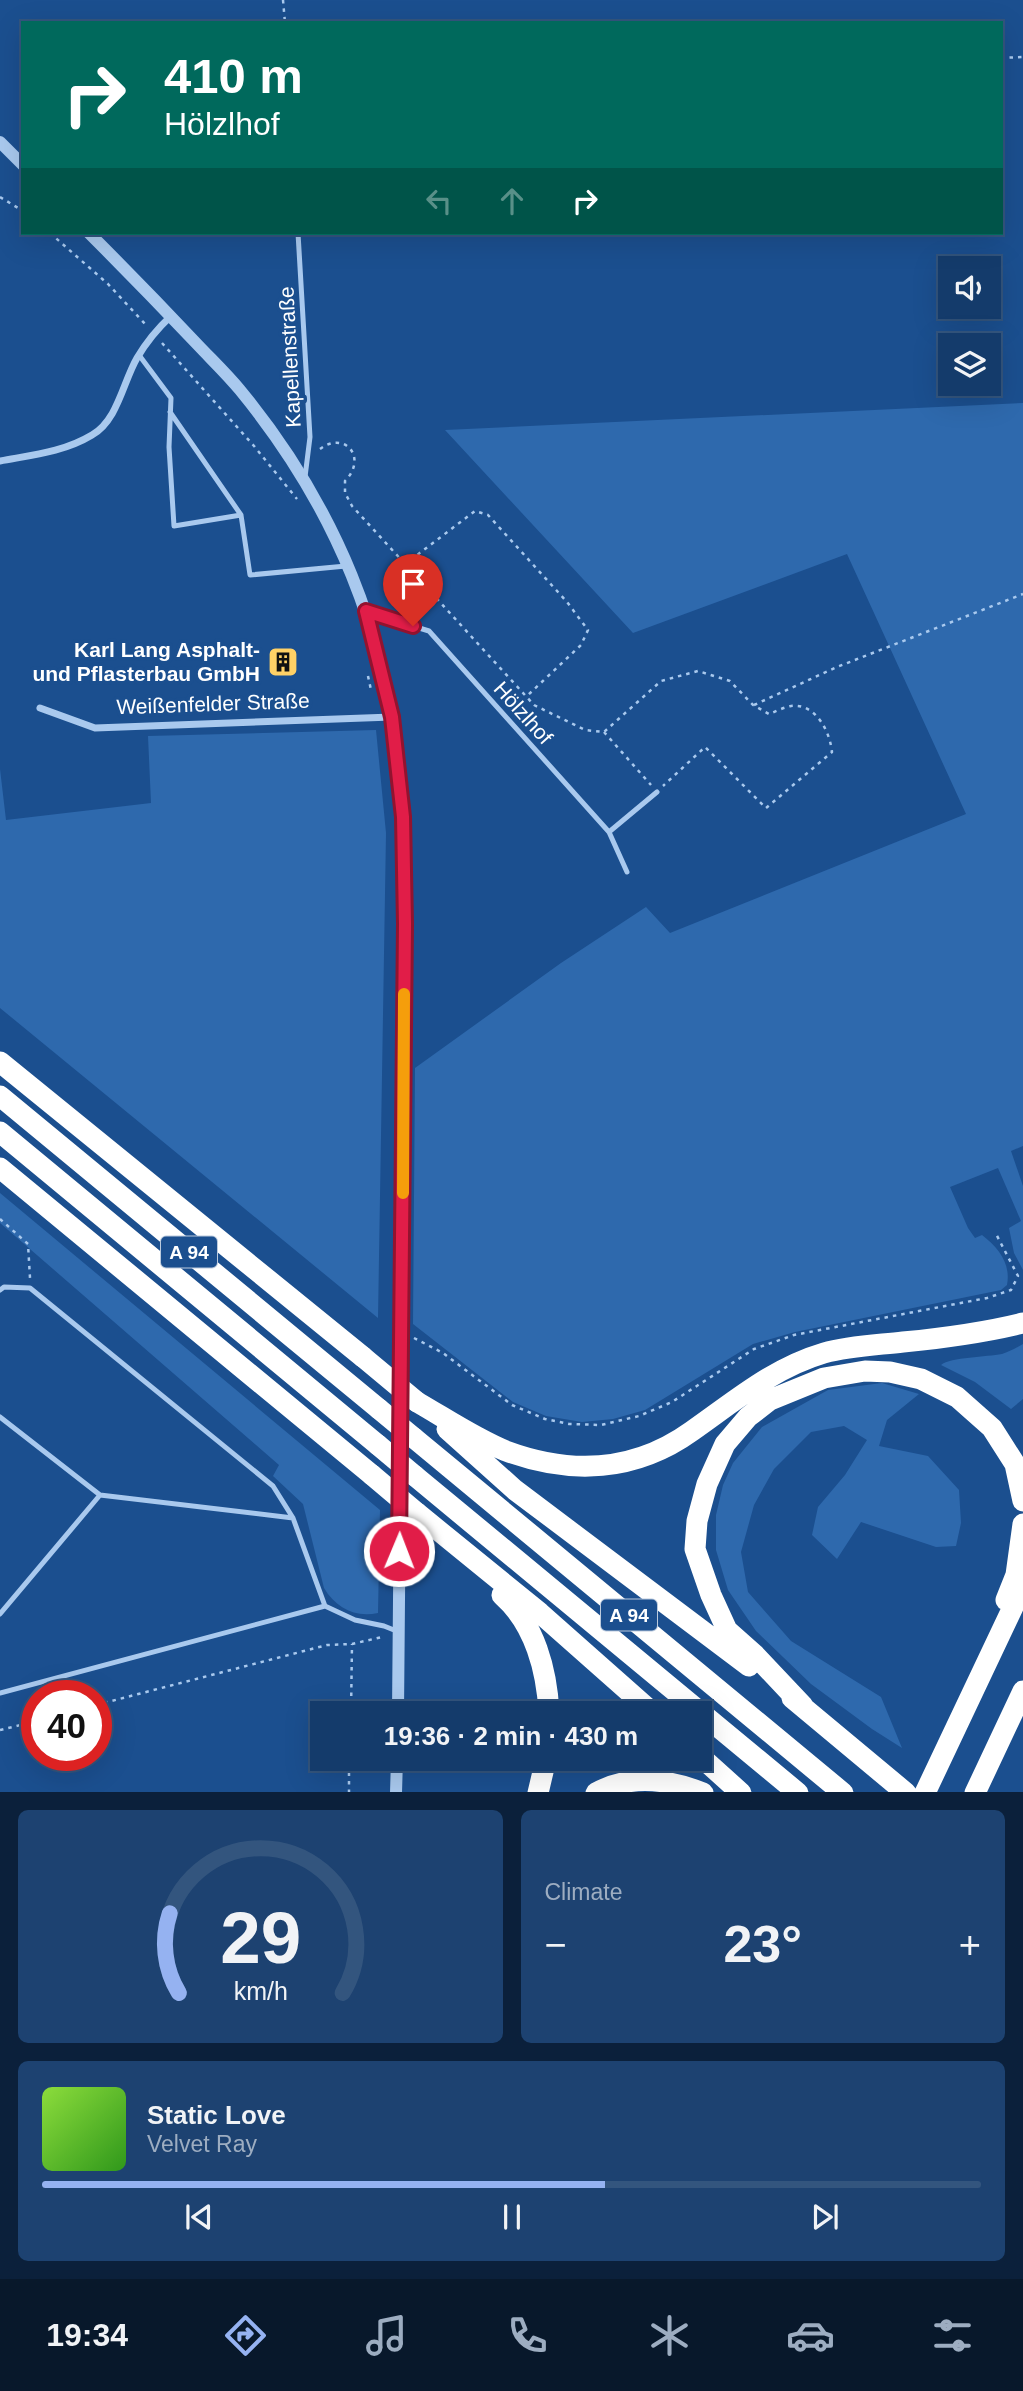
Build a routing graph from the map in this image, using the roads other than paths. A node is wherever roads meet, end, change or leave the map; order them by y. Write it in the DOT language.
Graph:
graph roads {
  1 [pos="0,142"];
  2 [pos="21,163"];
  3 [pos="91,235"];
  4 [pos="298,235"];
  5 [pos="171,316"];
  6 [pos="139,355"];
  7 [pos="170,412"];
  8 [pos="0,461"];
  9 [pos="305,479"];
  10 [pos="241,515"];
  11 [pos="349,566"];
  12 [pos="366,611"];
  13 [pos="40,708"];
  14 [pos="392,717"];
  15 [pos="657,792"];
  16 [pos="609,832"];
  17 [pos="627,872"];
  18 [pos="0,1062"];
  19 [pos="0,1096"];
  20 [pos="0,1132"];
  21 [pos="0,1168"];
  22 [pos="0,1290"];
  23 [pos="1023,1323"];
  24 [pos="417,1402"];
  25 [pos="0,1417"];
  26 [pos="100,1495"];
  27 [pos="1023,1501"];
  28 [pos="293,1518"];
  29 [pos="1023,1524"];
  30 [pos="458,1548"];
  31 [pos="1023,1586"];
  32 [pos="325,1606"];
  33 [pos="0,1614"];
  34 [pos="399,1632"];
  35 [pos="993,1645"];
  36 [pos="1023,1691"];
  37 [pos="0,1693"];
  38 [pos="398,1701"];
  39 [pos="548,1701"];
  40 [pos="639,1701"];
  41 [pos="803,1706"];
  42 [pos="712,1767"];
  43 [pos="397,1771"];
  44 [pos="543,1771"];
  45 [pos="900,1788"];
  46 [pos="396,1792"];
  47 [pos="538,1792"];
  48 [pos="598,1792"];
  49 [pos="700,1792"];
  50 [pos="740,1792"];
  51 [pos="796,1792"];
  52 [pos="842,1792"];
  53 [pos="925,1792"];
  54 [pos="975,1792"];
  1 -- 2 [label="street"];
  3 -- 5 [label="street"];
  4 -- 9 [label="lane, Kapellenstraße"];
  5 -- 6 [label="street"];
  5 -- 9 [label="street"];
  6 -- 7 [label="lane"];
  6 -- 8 [label="street"];
  7 -- 10 [label="lane"];
  7 -- 10 [label="lane"];
  9 -- 11 [label="street"];
  10 -- 11 [label="lane"];
  11 -- 12 [label="street"];
  12 -- 14 [label="street"];
  12 -- 16 [label="lane, Hölzlhof"];
  13 -- 14 [label="street, Weißenfelder Straße"];
  14 -- 34 [label="street"];
  15 -- 16 [label="lane"];
  16 -- 17 [label="lane, Hölzlhof"];
  18 -- 24 [label="highway, bridge"];
  19 -- 52 [label="highway, A 94, bridge"];
  20 -- 51 [label="highway, A 94, bridge"];
  21 -- 30 [label="highway, bridge"];
  22 -- 28 [label="lane"];
  23 -- 24 [label="highway"];
  24 -- 41 [label="highway"];
  25 -- 26 [label="lane"];
  26 -- 28 [label="lane"];
  26 -- 33 [label="lane"];
  27 -- 41 [label="highway"];
  28 -- 32 [label="lane"];
  29 -- 35 [label="highway"];
  30 -- 39 [label="highway"];
  30 -- 40 [label="highway"];
  31 -- 35 [label="highway"];
  32 -- 34 [label="lane"];
  32 -- 37 [label="lane"];
  34 -- 38 [label="street"];
  35 -- 53 [label="highway"];
  36 -- 54 [label="highway"];
  41 -- 45 [label="highway"];
  42 -- 50 [label="highway"];
  43 -- 46 [label="street"];
  44 -- 47 [label="highway"];
  48 -- 49 [label="highway"];
}
